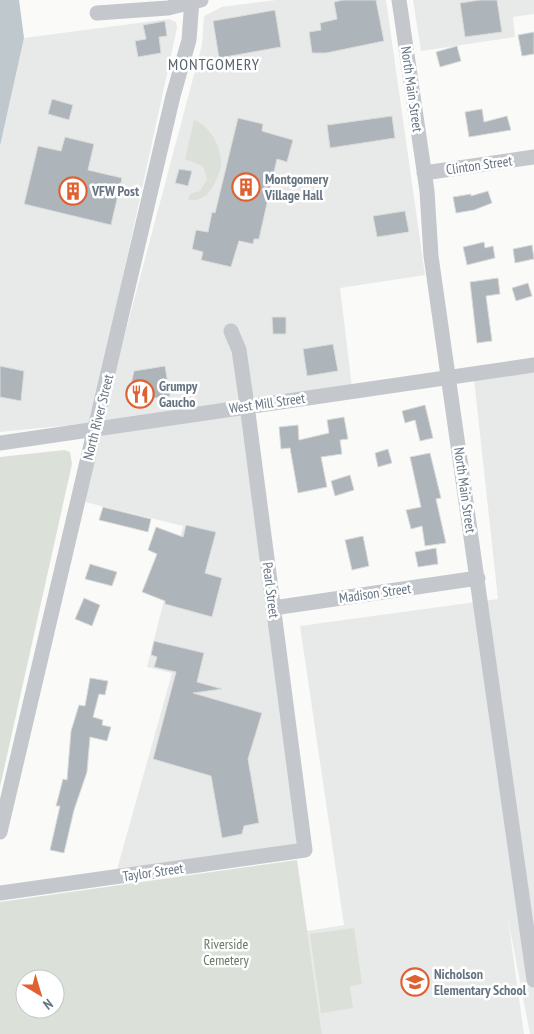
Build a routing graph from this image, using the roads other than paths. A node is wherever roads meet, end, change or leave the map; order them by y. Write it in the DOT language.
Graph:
graph roads {
  1 [pos="399,0"];
  2 [pos="196,1"];
  3 [pos="97,13"];
  4 [pos="534,157"];
  5 [pos="424,173"];
  6 [pos="230,331"];
  7 [pos="534,365"];
  8 [pos="448,376"];
  9 [pos="247,406"];
  10 [pos="95,428"];
  11 [pos="0,443"];
  12 [pos="478,578"];
  13 [pos="273,608"];
  14 [pos="0,832"];
  15 [pos="305,850"];
  16 [pos="0,893"];
  17 [pos="534,980"];
  1 -- 5 [label="street, North Main Street"];
  2 -- 3 [label="street"];
  2 -- 10 [label="street, North River Street"];
  4 -- 5 [label="street, Clinton Street"];
  5 -- 8 [label="street, North Main Street"];
  6 -- 9 [label="street, Pearl Street"];
  7 -- 8 [label="street, West Mill Street"];
  8 -- 9 [label="street, West Mill Street"];
  8 -- 12 [label="street, North Main Street"];
  9 -- 10 [label="street, West Mill Street"];
  9 -- 13 [label="street, Pearl Street"];
  10 -- 11 [label="street, West Mill Street"];
  10 -- 14 [label="street, North River Street"];
  12 -- 13 [label="street, Madison Street"];
  12 -- 17 [label="street, North Main Street"];
  13 -- 15 [label="street, Pearl Street"];
  15 -- 16 [label="street, Taylor Street"];
}
